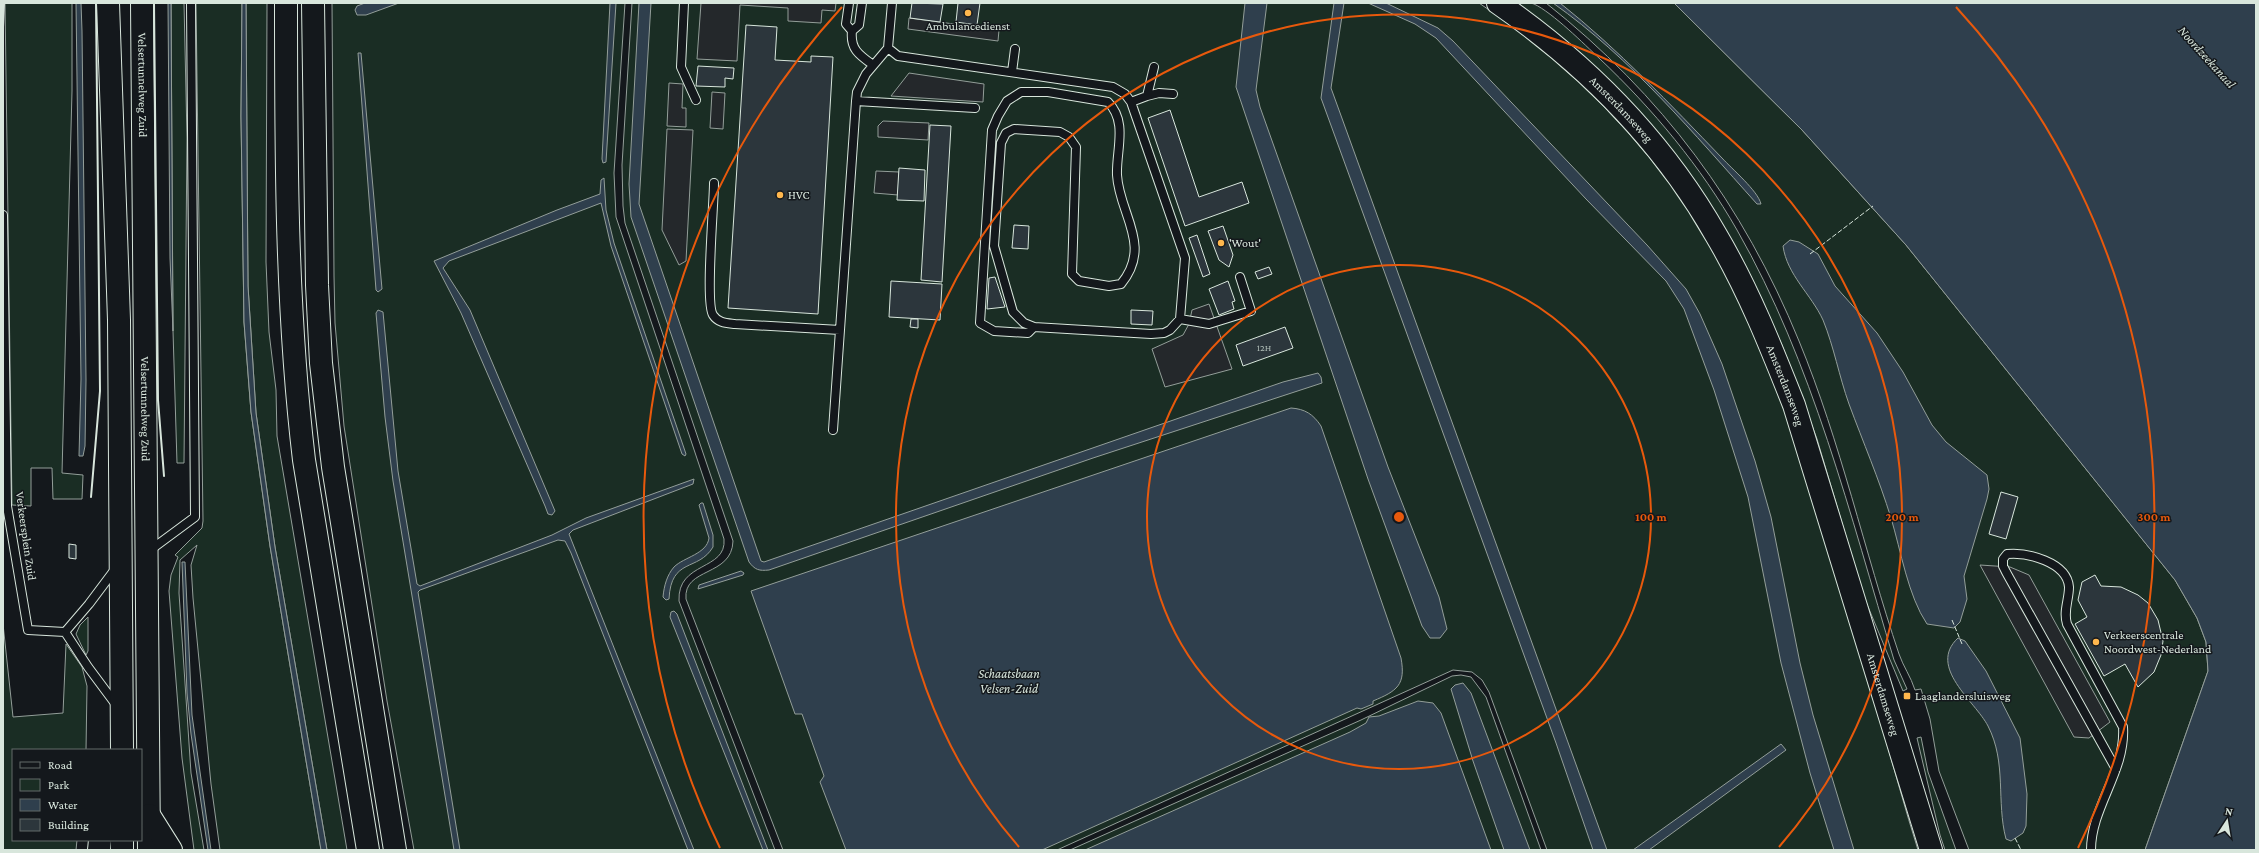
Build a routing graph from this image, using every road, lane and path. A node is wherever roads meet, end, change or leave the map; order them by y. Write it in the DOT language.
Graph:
graph roads {
  1 [pos="108,3"];
  2 [pos="142,3"];
  3 [pos="191,3"];
  4 [pos="286,3"];
  5 [pos="313,3"];
  6 [pos="684,3"];
  7 [pos="849,3"];
  8 [pos="862,3"];
  9 [pos="892,3"];
  10 [pos="1498,3"];
  11 [pos="852,31"];
  12 [pos="888,48"];
  13 [pos="1015,48"];
  14 [pos="872,65"];
  15 [pos="1154,67"];
  16 [pos="1012,72"];
  17 [pos="1173,94"];
  18 [pos="1147,96"];
  19 [pos="696,100"];
  20 [pos="856,101"];
  21 [pos="1131,102"];
  22 [pos="975,108"];
  23 [pos="714,183"];
  24 [pos="3,215"];
  25 [pos="1240,277"];
  26 [pos="1180,319"];
  27 [pos="1034,327"];
  28 [pos="840,330"];
  29 [pos="834,430"];
  30 [pos="147,553"];
  31 [pos="120,562"];
  32 [pos="66,632"];
  33 [pos="122,718"];
  34 [pos="117,749"];
  35 [pos="122,749"];
  36 [pos="2116,769"];
  37 [pos="149,815"];
  38 [pos="149,850"];
  39 [pos="172,850"];
  40 [pos="368,850"];
  41 [pos="396,850"];
  42 [pos="1931,850"];
  43 [pos="2091,850"];
  1 -- 31 [label="main road"];
  2 -- 30 [label="main road, Velsertunnelweg Zuid"];
  3 -- 30 [label="lane"];
  4 -- 40 [label="main road"];
  5 -- 41 [label="main road"];
  6 -- 19 [label="lane"];
  7 -- 11 [label="lane"];
  8 -- 11 [label="lane"];
  9 -- 12 [label="lane"];
  10 -- 42 [label="main road, Amsterdamseweg"];
  11 -- 14 [label="lane"];
  12 -- 14 [label="lane"];
  12 -- 16 [label="lane"];
  13 -- 16 [label="lane"];
  14 -- 20 [label="lane"];
  15 -- 18 [label="lane"];
  16 -- 21 [label="lane"];
  17 -- 18 [label="lane"];
  18 -- 21 [label="lane"];
  20 -- 22 [label="lane"];
  20 -- 28 [label="lane"];
  21 -- 26 [label="lane"];
  23 -- 28 [label="lane"];
  24 -- 32 [label="lane, Verkeersplein Zuid"];
  25 -- 26 [label="lane"];
  26 -- 27 [label="lane"];
  27 -- 27 [label="lane"];
  28 -- 29 [label="lane"];
  30 -- 37 [label="main road, Velsertunnelweg Zuid"];
  31 -- 32 [label="lane"];
  31 -- 33 [label="main road"];
  32 -- 33 [label="lane"];
  33 -- 34 [label="main road"];
  33 -- 35 [label="main road"];
  36 -- 36 [label="lane"];
  36 -- 43 [label="lane"];
  37 -- 38 [label="main road, Velsertunnelweg Zuid"];
  37 -- 39 [label="main road"];
}
